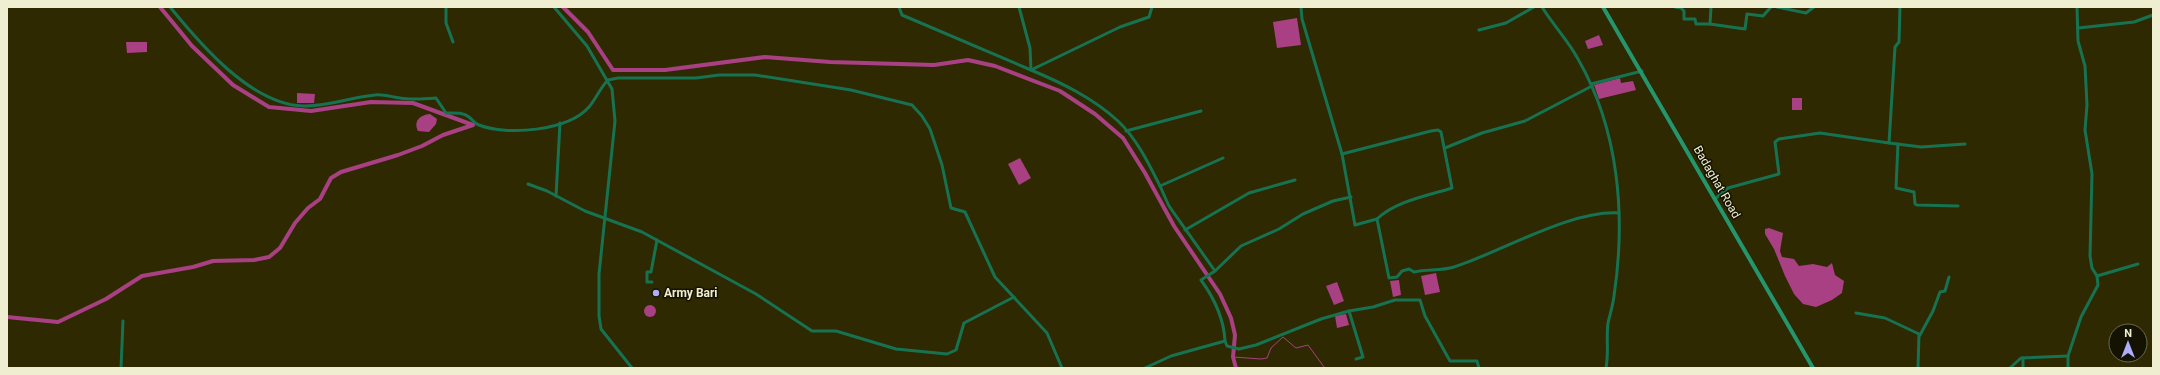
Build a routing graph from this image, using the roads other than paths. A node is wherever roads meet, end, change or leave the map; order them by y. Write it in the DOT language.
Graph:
graph roads {
  1 [pos="170,7"];
  2 [pos="446,7"];
  3 [pos="554,7"];
  4 [pos="899,7"];
  5 [pos="1019,7"];
  6 [pos="1152,7"];
  7 [pos="1301,7"];
  8 [pos="1534,7"];
  9 [pos="1542,7"];
  10 [pos="1603,7"];
  11 [pos="1675,7"];
  12 [pos="1712,7"];
  13 [pos="1771,7"];
  14 [pos="1777,7"];
  15 [pos="1814,7"];
  16 [pos="1900,7"];
  17 [pos="2077,7"];
  18 [pos="2153,16"];
  19 [pos="1710,24"];
  20 [pos="2078,28"];
  21 [pos="1479,30"];
  22 [pos="453,42"];
  23 [pos="1031,70"];
  24 [pos="1642,71"];
  25 [pos="608,80"];
  26 [pos="1592,85"];
  27 [pos="1201,111"];
  28 [pos="560,123"];
  29 [pos="1126,131"];
  30 [pos="1889,143"];
  31 [pos="1898,144"];
  32 [pos="1965,144"];
  33 [pos="1445,148"];
  34 [pos="1342,154"];
  35 [pos="1223,158"];
  36 [pos="1295,180"];
  37 [pos="528,184"];
  38 [pos="1160,186"];
  39 [pos="556,196"];
  40 [pos="1351,197"];
  41 [pos="1716,198"];
  42 [pos="1958,206"];
  43 [pos="1619,213"];
  44 [pos="606,218"];
  45 [pos="1377,219"];
  46 [pos="1185,230"];
  47 [pos="656,240"];
  48 [pos="2138,264"];
  49 [pos="1213,272"];
  50 [pos="2097,276"];
  51 [pos="1948,277"];
  52 [pos="652,282"];
  53 [pos="1014,297"];
  54 [pos="1349,312"];
  55 [pos="1856,312"];
  56 [pos="123,321"];
  57 [pos="1920,335"];
  58 [pos="1226,341"];
  59 [pos="2068,356"];
  60 [pos="2023,358"];
  61 [pos="1356,359"];
  62 [pos="2068,367"];
  63 [pos="121,368"];
  64 [pos="632,368"];
  65 [pos="1062,368"];
  66 [pos="1145,368"];
  67 [pos="1479,368"];
  68 [pos="1606,368"];
  69 [pos="1813,368"];
  70 [pos="1918,368"];
  71 [pos="2010,368"];
  72 [pos="2023,368"];
  1 -- 28 [label="street"];
  2 -- 22 [label="street"];
  3 -- 25 [label="street"];
  4 -- 23 [label="street"];
  5 -- 23 [label="street"];
  6 -- 23 [label="street"];
  7 -- 34 [label="street"];
  8 -- 21 [label="street"];
  9 -- 26 [label="street"];
  10 -- 24 [label="main road, Badaghat Road"];
  11 -- 19 [label="street"];
  12 -- 19 [label="street"];
  13 -- 19 [label="street"];
  14 -- 15 [label="street"];
  16 -- 30 [label="street"];
  17 -- 20 [label="street"];
  18 -- 20 [label="street"];
  20 -- 50 [label="street"];
  23 -- 29 [label="street"];
  24 -- 26 [label="street"];
  24 -- 41 [label="main road, Badaghat Road"];
  25 -- 28 [label="street"];
  25 -- 44 [label="street"];
  25 -- 53 [label="street"];
  26 -- 33 [label="street"];
  26 -- 43 [label="street"];
  27 -- 29 [label="street"];
  28 -- 39 [label="street"];
  29 -- 38 [label="street"];
  30 -- 31 [label="street"];
  30 -- 41 [label="street"];
  31 -- 32 [label="street"];
  31 -- 42 [label="street"];
  33 -- 34 [label="street"];
  33 -- 45 [label="street"];
  34 -- 40 [label="street"];
  35 -- 38 [label="street"];
  36 -- 46 [label="street"];
  37 -- 39 [label="street"];
  38 -- 46 [label="street"];
  39 -- 44 [label="street"];
  40 -- 45 [label="street"];
  40 -- 49 [label="street"];
  41 -- 69 [label="main road, Badaghat Road"];
  43 -- 45 [label="street"];
  43 -- 68 [label="street"];
  44 -- 47 [label="street"];
  44 -- 64 [label="street"];
  46 -- 49 [label="street"];
  47 -- 52 [label="street"];
  47 -- 53 [label="street"];
  48 -- 50 [label="street"];
  49 -- 58 [label="street"];
  50 -- 59 [label="street"];
  51 -- 57 [label="street"];
  53 -- 65 [label="street"];
  54 -- 58 [label="street"];
  54 -- 61 [label="street"];
  54 -- 67 [label="street"];
  55 -- 57 [label="street"];
  56 -- 63 [label="street"];
  57 -- 70 [label="street"];
  58 -- 66 [label="street"];
  59 -- 60 [label="street"];
  59 -- 62 [label="street"];
  60 -- 71 [label="street"];
  60 -- 72 [label="street"];
}
